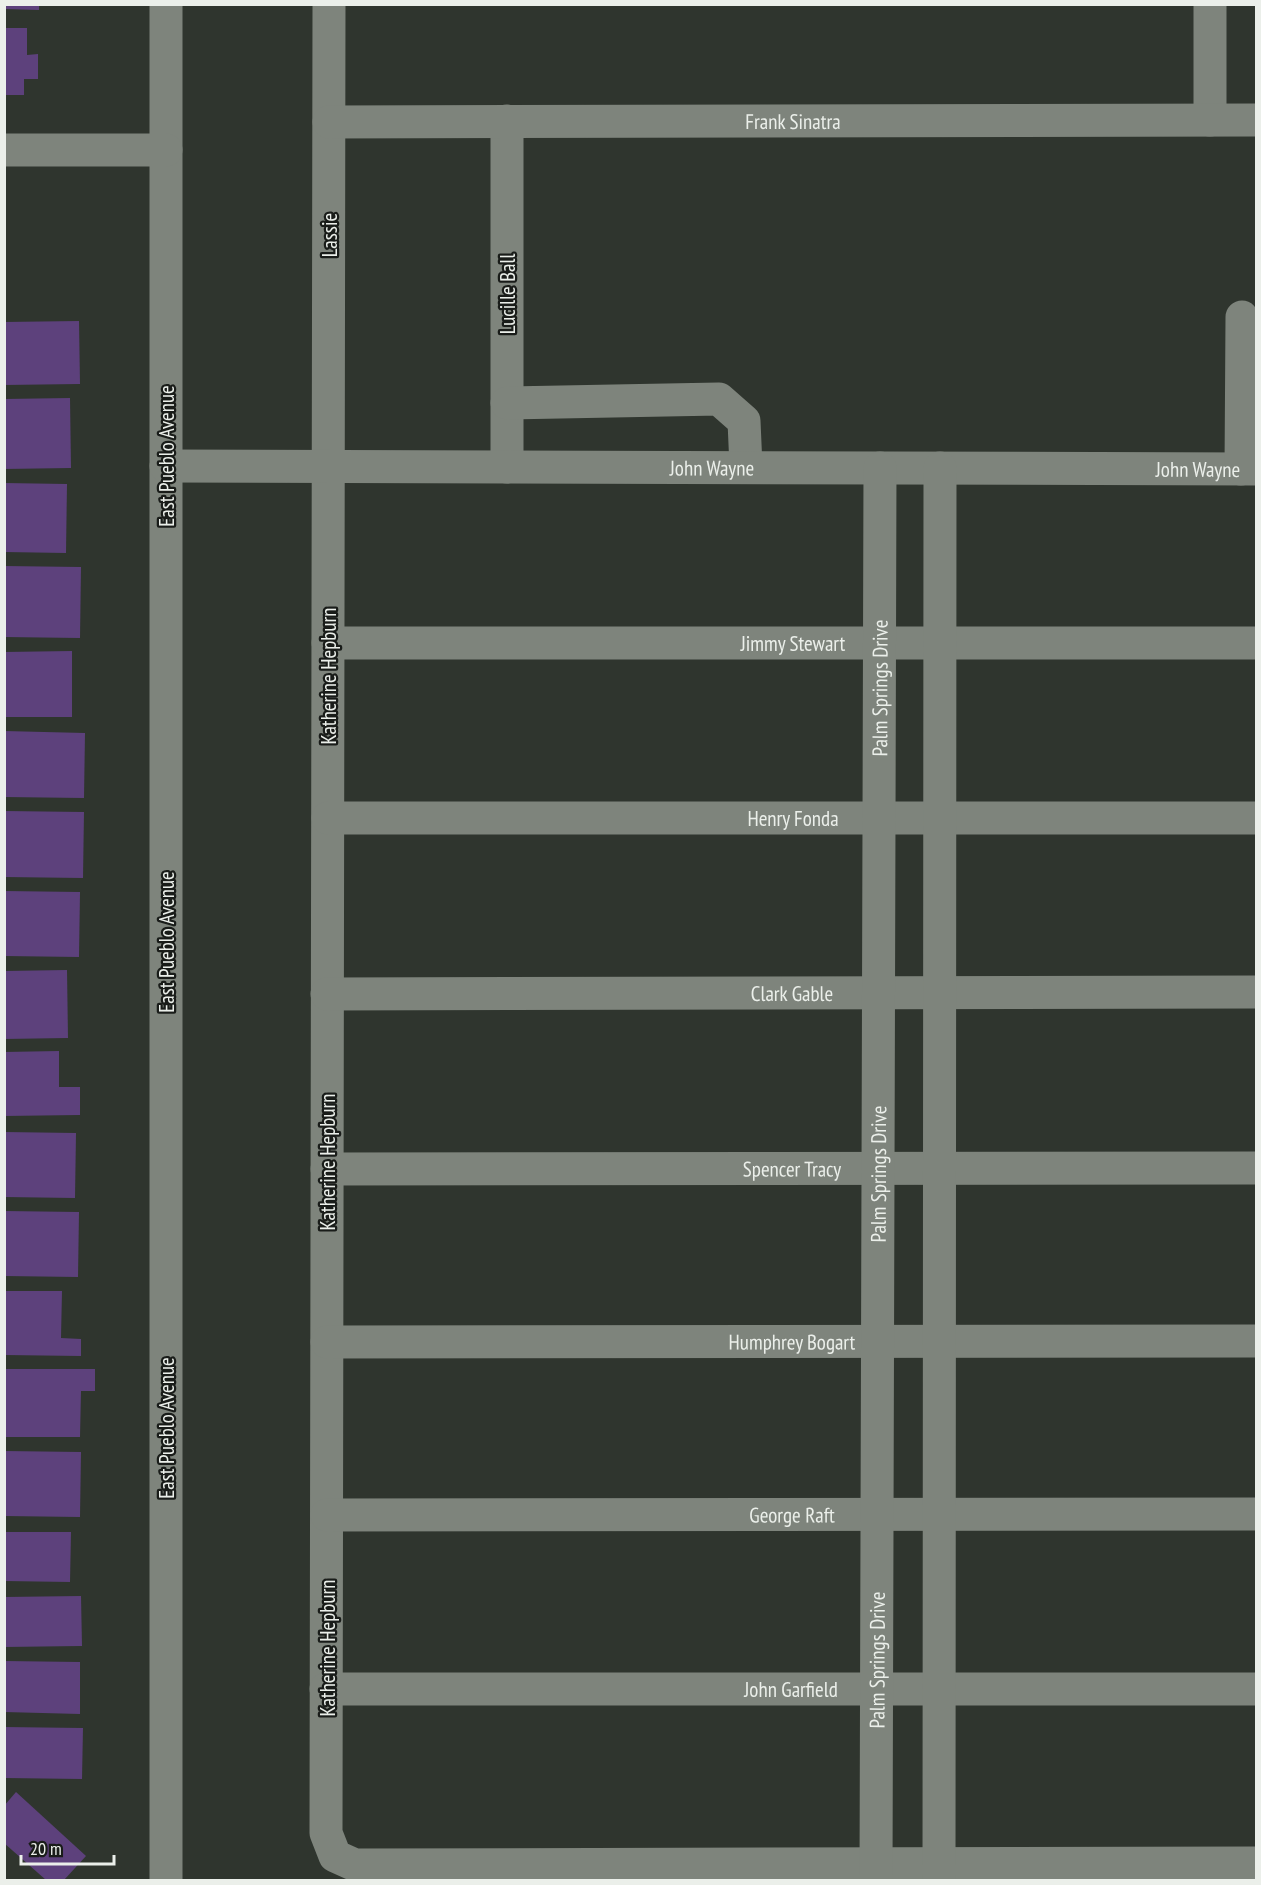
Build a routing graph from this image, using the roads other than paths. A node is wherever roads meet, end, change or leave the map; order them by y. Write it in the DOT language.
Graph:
graph roads {
  1 [pos="166,4"];
  2 [pos="328,4"];
  3 [pos="1210,4"];
  4 [pos="1210,120"];
  5 [pos="1257,120"];
  6 [pos="507,121"];
  7 [pos="328,122"];
  8 [pos="4,150"];
  9 [pos="166,150"];
  10 [pos="1242,317"];
  11 [pos="507,403"];
  12 [pos="166,466"];
  13 [pos="328,466"];
  14 [pos="507,467"];
  15 [pos="746,467"];
  16 [pos="880,468"];
  17 [pos="940,468"];
  18 [pos="1249,469"];
  19 [pos="328,643"];
  20 [pos="880,643"];
  21 [pos="940,643"];
  22 [pos="1257,643"];
  23 [pos="328,818"];
  24 [pos="879,818"];
  25 [pos="940,818"];
  26 [pos="1257,818"];
  27 [pos="1257,992"];
  28 [pos="879,993"];
  29 [pos="939,993"];
  30 [pos="327,994"];
  31 [pos="939,1168"];
  32 [pos="1257,1168"];
  33 [pos="327,1169"];
  34 [pos="878,1169"];
  35 [pos="1257,1341"];
  36 [pos="327,1342"];
  37 [pos="878,1342"];
  38 [pos="939,1342"];
  39 [pos="1257,1514"];
  40 [pos="327,1515"];
  41 [pos="878,1515"];
  42 [pos="939,1515"];
  43 [pos="326,1689"];
  44 [pos="877,1689"];
  45 [pos="939,1689"];
  46 [pos="1257,1689"];
  47 [pos="1257,1863"];
  48 [pos="876,1872"];
  49 [pos="939,1872"];
  50 [pos="166,1881"];
  1 -- 9 [label="street, East Pueblo Avenue"];
  2 -- 7 [label="street, Lassie"];
  3 -- 4 [label="street"];
  4 -- 5 [label="street, Frank Sinatra"];
  4 -- 6 [label="street, Frank Sinatra"];
  6 -- 7 [label="street, Frank Sinatra"];
  6 -- 11 [label="street, Lucille Ball"];
  7 -- 13 [label="street, Lassie"];
  8 -- 9 [label="street"];
  9 -- 12 [label="street, East Pueblo Avenue"];
  10 -- 18 [label="street"];
  11 -- 14 [label="street, Lucille Ball"];
  11 -- 15 [label="street"];
  12 -- 13 [label="street, John Wayne"];
  12 -- 50 [label="street, East Pueblo Avenue"];
  13 -- 14 [label="street, John Wayne"];
  13 -- 19 [label="street, Katherine Hepburn"];
  14 -- 15 [label="street, John Wayne"];
  15 -- 16 [label="street, John Wayne"];
  16 -- 17 [label="street, John Wayne"];
  16 -- 20 [label="street, Palm Springs Drive"];
  17 -- 18 [label="street, John Wayne"];
  17 -- 21 [label="street"];
  19 -- 20 [label="street, Jimmy Stewart"];
  19 -- 23 [label="street, Katherine Hepburn"];
  20 -- 21 [label="street, Jimmy Stewart"];
  20 -- 24 [label="street, Palm Springs Drive"];
  21 -- 22 [label="street, Jimmy Stewart"];
  21 -- 25 [label="street"];
  23 -- 24 [label="street, Henry Fonda"];
  23 -- 30 [label="street, Katherine Hepburn"];
  24 -- 25 [label="street, Henry Fonda"];
  24 -- 28 [label="street, Palm Springs Drive"];
  25 -- 26 [label="street, Henry Fonda"];
  25 -- 29 [label="street"];
  27 -- 29 [label="street, Clark Gable"];
  28 -- 29 [label="street, Clark Gable"];
  28 -- 30 [label="street, Clark Gable"];
  28 -- 34 [label="street, Palm Springs Drive"];
  29 -- 31 [label="street"];
  30 -- 33 [label="street, Katherine Hepburn"];
  31 -- 32 [label="street, Spencer Tracy"];
  31 -- 34 [label="street, Spencer Tracy"];
  31 -- 38 [label="street"];
  33 -- 34 [label="street, Spencer Tracy"];
  33 -- 36 [label="street, Katherine Hepburn"];
  34 -- 37 [label="street, Palm Springs Drive"];
  35 -- 38 [label="street, Humphrey Bogart"];
  36 -- 37 [label="street, Humphrey Bogart"];
  36 -- 40 [label="street, Katherine Hepburn"];
  37 -- 38 [label="street, Humphrey Bogart"];
  37 -- 41 [label="street, Palm Springs Drive"];
  38 -- 42 [label="street"];
  39 -- 42 [label="street, George Raft"];
  40 -- 41 [label="street, George Raft"];
  40 -- 43 [label="street, Katherine Hepburn"];
  41 -- 42 [label="street, George Raft"];
  41 -- 44 [label="street, Palm Springs Drive"];
  42 -- 45 [label="street"];
  43 -- 44 [label="street, John Garfield"];
  43 -- 48 [label="street, Katherine Hepburn"];
  44 -- 45 [label="street, John Garfield"];
  44 -- 48 [label="street, Palm Springs Drive"];
  45 -- 46 [label="street, John Garfield"];
  45 -- 49 [label="street"];
  47 -- 49 [label="street"];
  48 -- 49 [label="street"];
}
